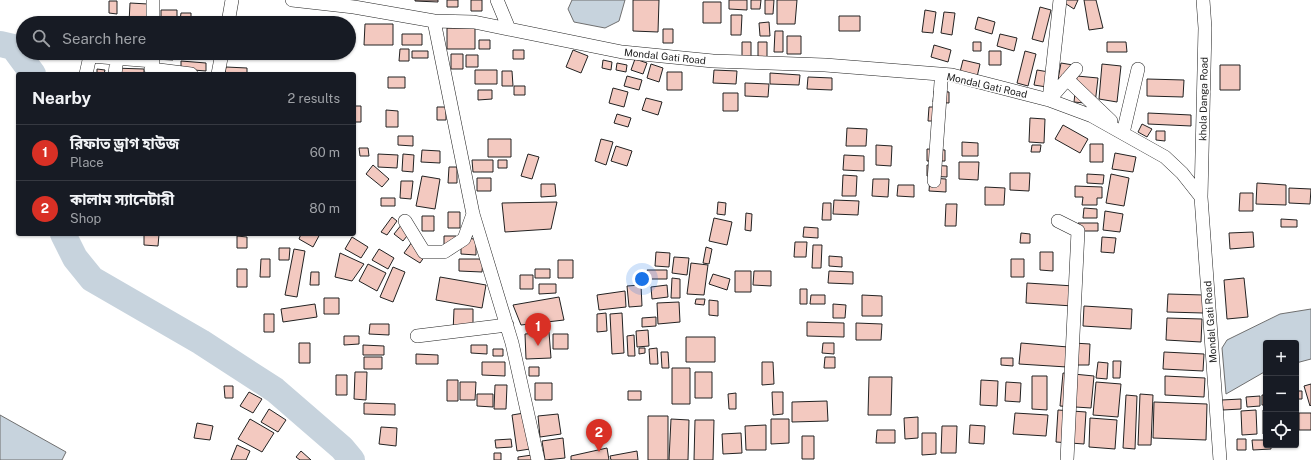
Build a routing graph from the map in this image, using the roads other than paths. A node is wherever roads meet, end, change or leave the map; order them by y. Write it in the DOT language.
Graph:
graph roads {
  1 [pos="152,0"];
  2 [pos="232,0"];
  3 [pos="292,0"];
  4 [pos="497,0"];
  5 [pos="1060,0"];
  6 [pos="1204,0"];
  7 [pos="373,5"];
  8 [pos="152,16"];
  9 [pos="229,16"];
  10 [pos="434,21"];
  11 [pos="509,29"];
  12 [pos="89,60"];
  13 [pos="117,60"];
  14 [pos="129,60"];
  15 [pos="221,60"];
  16 [pos="152,64"];
  17 [pos="1138,68"];
  18 [pos="86,72"];
  19 [pos="115,72"];
  20 [pos="183,72"];
  21 [pos="218,72"];
  22 [pos="941,82"];
  23 [pos="1049,100"];
  24 [pos="1123,132"];
  25 [pos="934,181"];
  26 [pos="1201,198"];
  27 [pos="473,214"];
  28 [pos="405,221"];
  29 [pos="1058,221"];
  30 [pos="507,325"];
  31 [pos="417,336"];
  32 [pos="538,460"];
  33 [pos="1067,460"];
  34 [pos="1220,460"];
  1 -- 8 [label="street"];
  2 -- 9 [label="street"];
  3 -- 7 [label="street, Mondal Gati Road"];
  4 -- 11 [label="street"];
  5 -- 23 [label="street"];
  6 -- 26 [label="street, khola Danga Road"];
  7 -- 10 [label="street, Mondal Gati Road"];
  10 -- 11 [label="street, Mondal Gati Road"];
  10 -- 27 [label="street"];
  11 -- 23 [label="street, Mondal Gati Road"];
  12 -- 18 [label="street"];
  13 -- 19 [label="street"];
  14 -- 16 [label="street"];
  15 -- 21 [label="street"];
  16 -- 20 [label="street"];
  17 -- 24 [label="street"];
  22 -- 25 [label="street"];
  23 -- 24 [label="street, Mondal Gati Road"];
  23 -- 24 [label="street"];
  24 -- 26 [label="street, Mondal Gati Road"];
  26 -- 34 [label="street, Mondal Gati Road"];
  27 -- 28 [label="street"];
  27 -- 30 [label="street"];
  29 -- 33 [label="street"];
  30 -- 31 [label="street"];
  30 -- 32 [label="street"];
}
